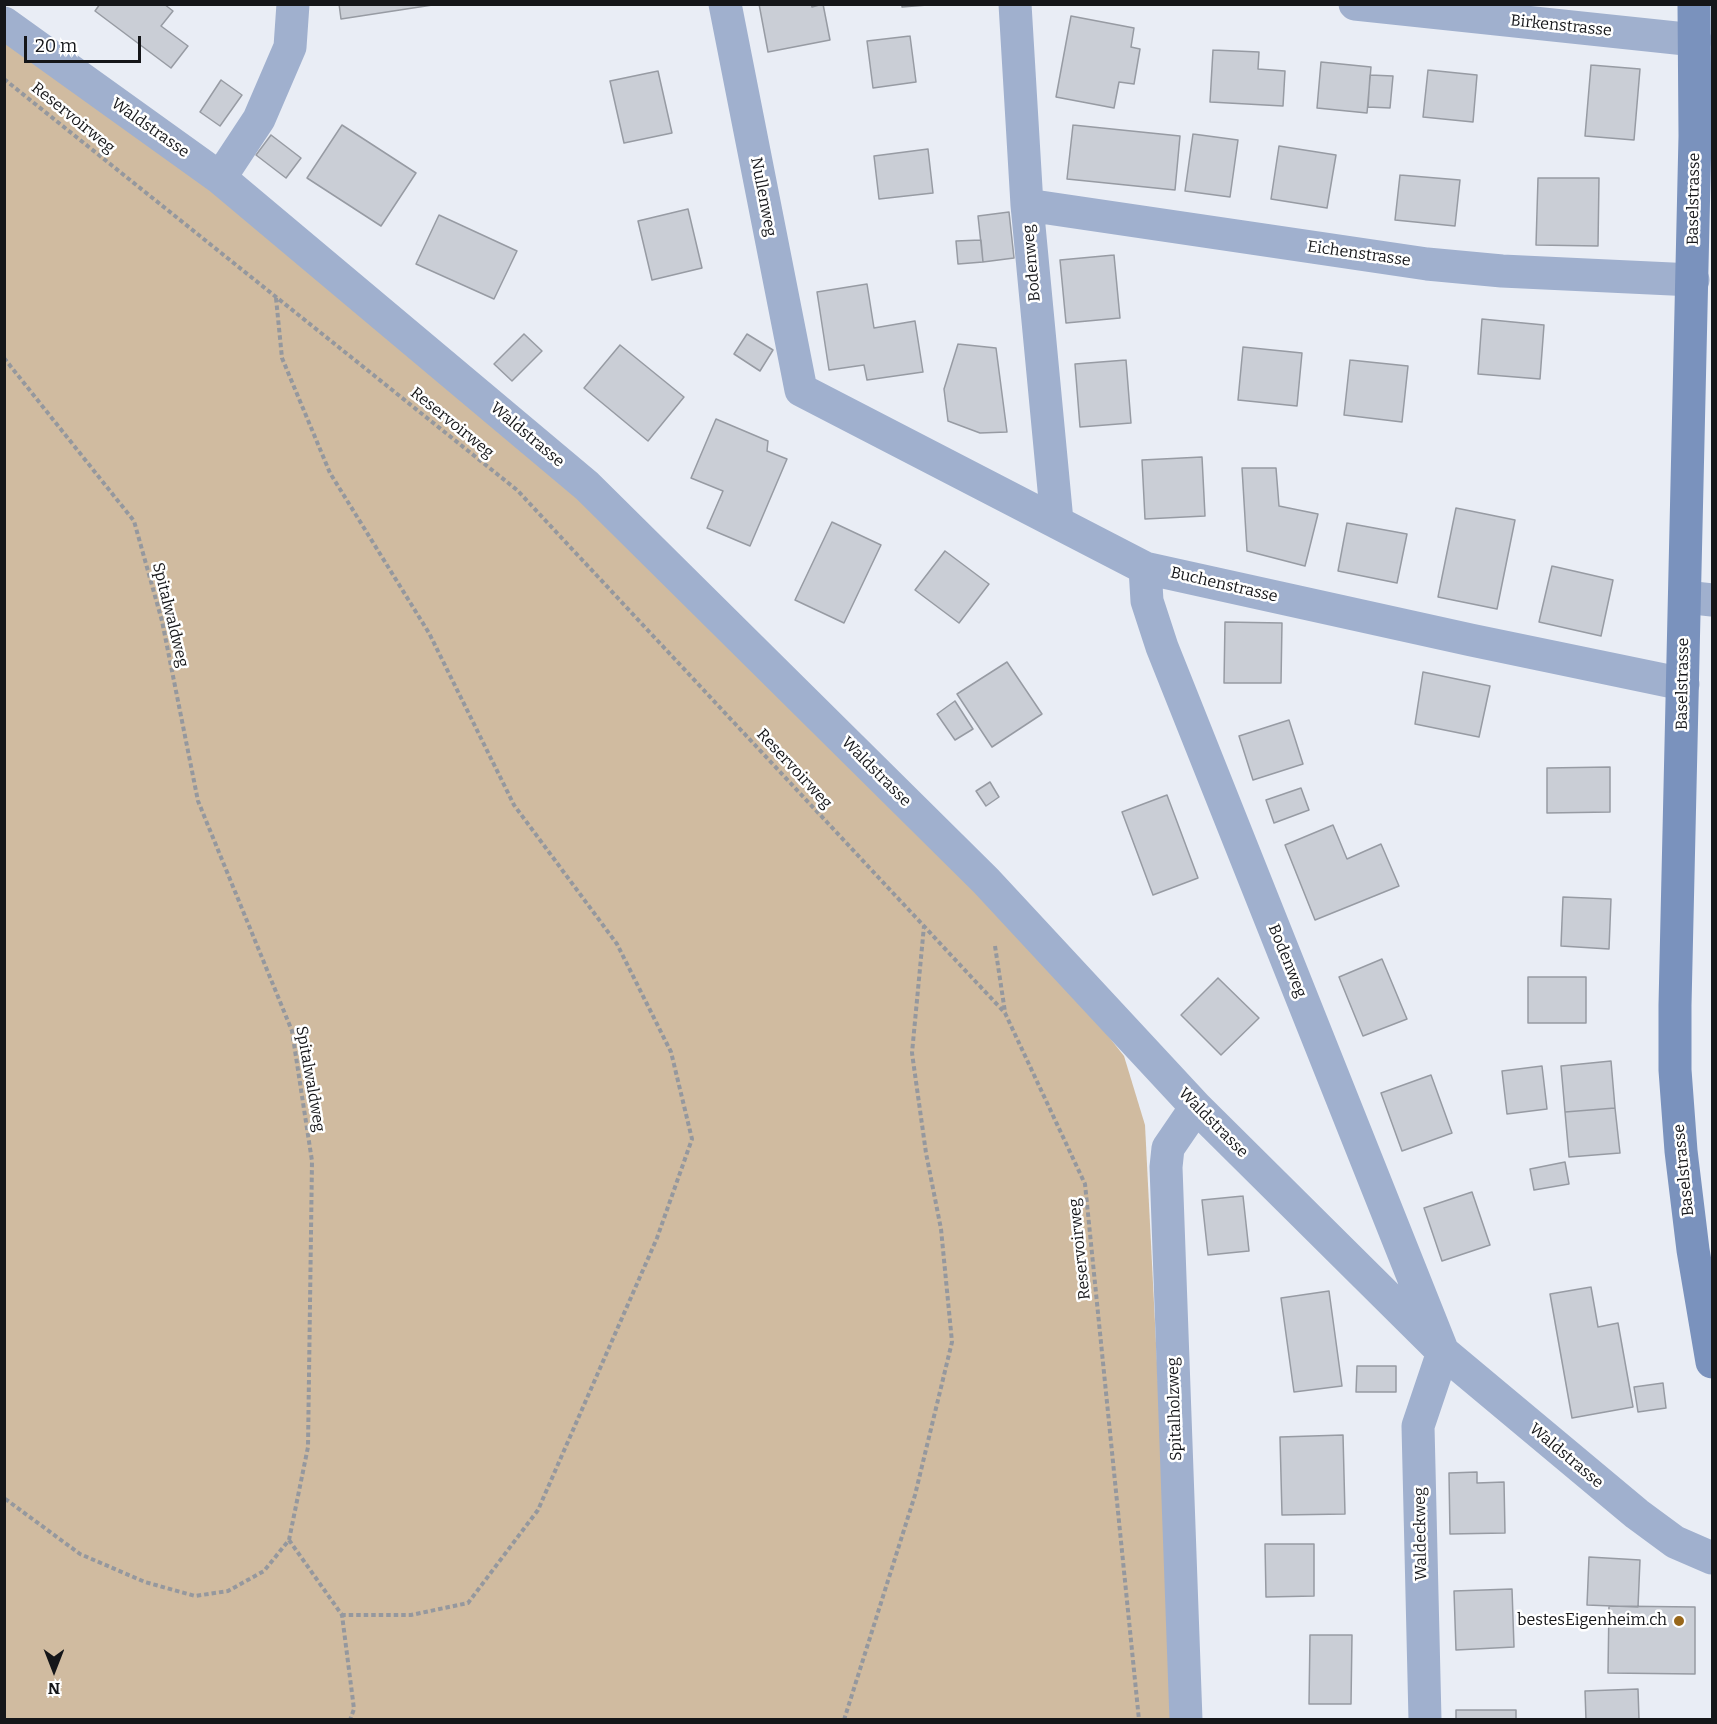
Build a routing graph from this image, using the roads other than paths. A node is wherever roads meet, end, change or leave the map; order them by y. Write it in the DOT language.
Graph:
graph roads {
  1 [pos="293,4"];
  2 [pos="725,4"];
  3 [pos="1015,4"];
  4 [pos="1355,4"];
  5 [pos="1694,4"];
  6 [pos="4,23"];
  7 [pos="1695,39"];
  8 [pos="220,178"];
  9 [pos="1027,205"];
  10 [pos="1703,233"];
  11 [pos="1693,280"];
  12 [pos="801,390"];
  13 [pos="1057,521"];
  14 [pos="1145,568"];
  15 [pos="1699,599"];
  16 [pos="1683,684"];
  17 [pos="1196,1107"];
  18 [pos="1443,1352"];
  19 [pos="1713,1362"];
  20 [pos="1713,1557"];
  21 [pos="1186,1719"];
  22 [pos="1425,1719"];
  1 -- 8 [label="street"];
  2 -- 12 [label="street, Nullenweg"];
  3 -- 9 [label="street, Bodenweg"];
  4 -- 7 [label="street, Birkenstrasse"];
  5 -- 7 [label="main road, Baselstrasse"];
  6 -- 8 [label="street, Waldstrasse"];
  7 -- 10 [label="main road, Baselstrasse"];
  8 -- 17 [label="street, Waldstrasse"];
  9 -- 11 [label="street, Eichenstrasse"];
  9 -- 13 [label="street, Bodenweg"];
  10 -- 11 [label="main road, Baselstrasse"];
  11 -- 15 [label="main road, Baselstrasse"];
  12 -- 13 [label="street, Buchenstrasse"];
  13 -- 14 [label="street, Buchenstrasse"];
  14 -- 16 [label="street, Buchenstrasse"];
  14 -- 18 [label="street, Bodenweg"];
  15 -- 16 [label="main road, Baselstrasse"];
  16 -- 19 [label="main road, Baselstrasse"];
  17 -- 18 [label="street, Waldstrasse"];
  17 -- 21 [label="street, Spitalholzweg"];
  18 -- 20 [label="street, Waldstrasse"];
  18 -- 22 [label="street, Waldeckweg"];
}
